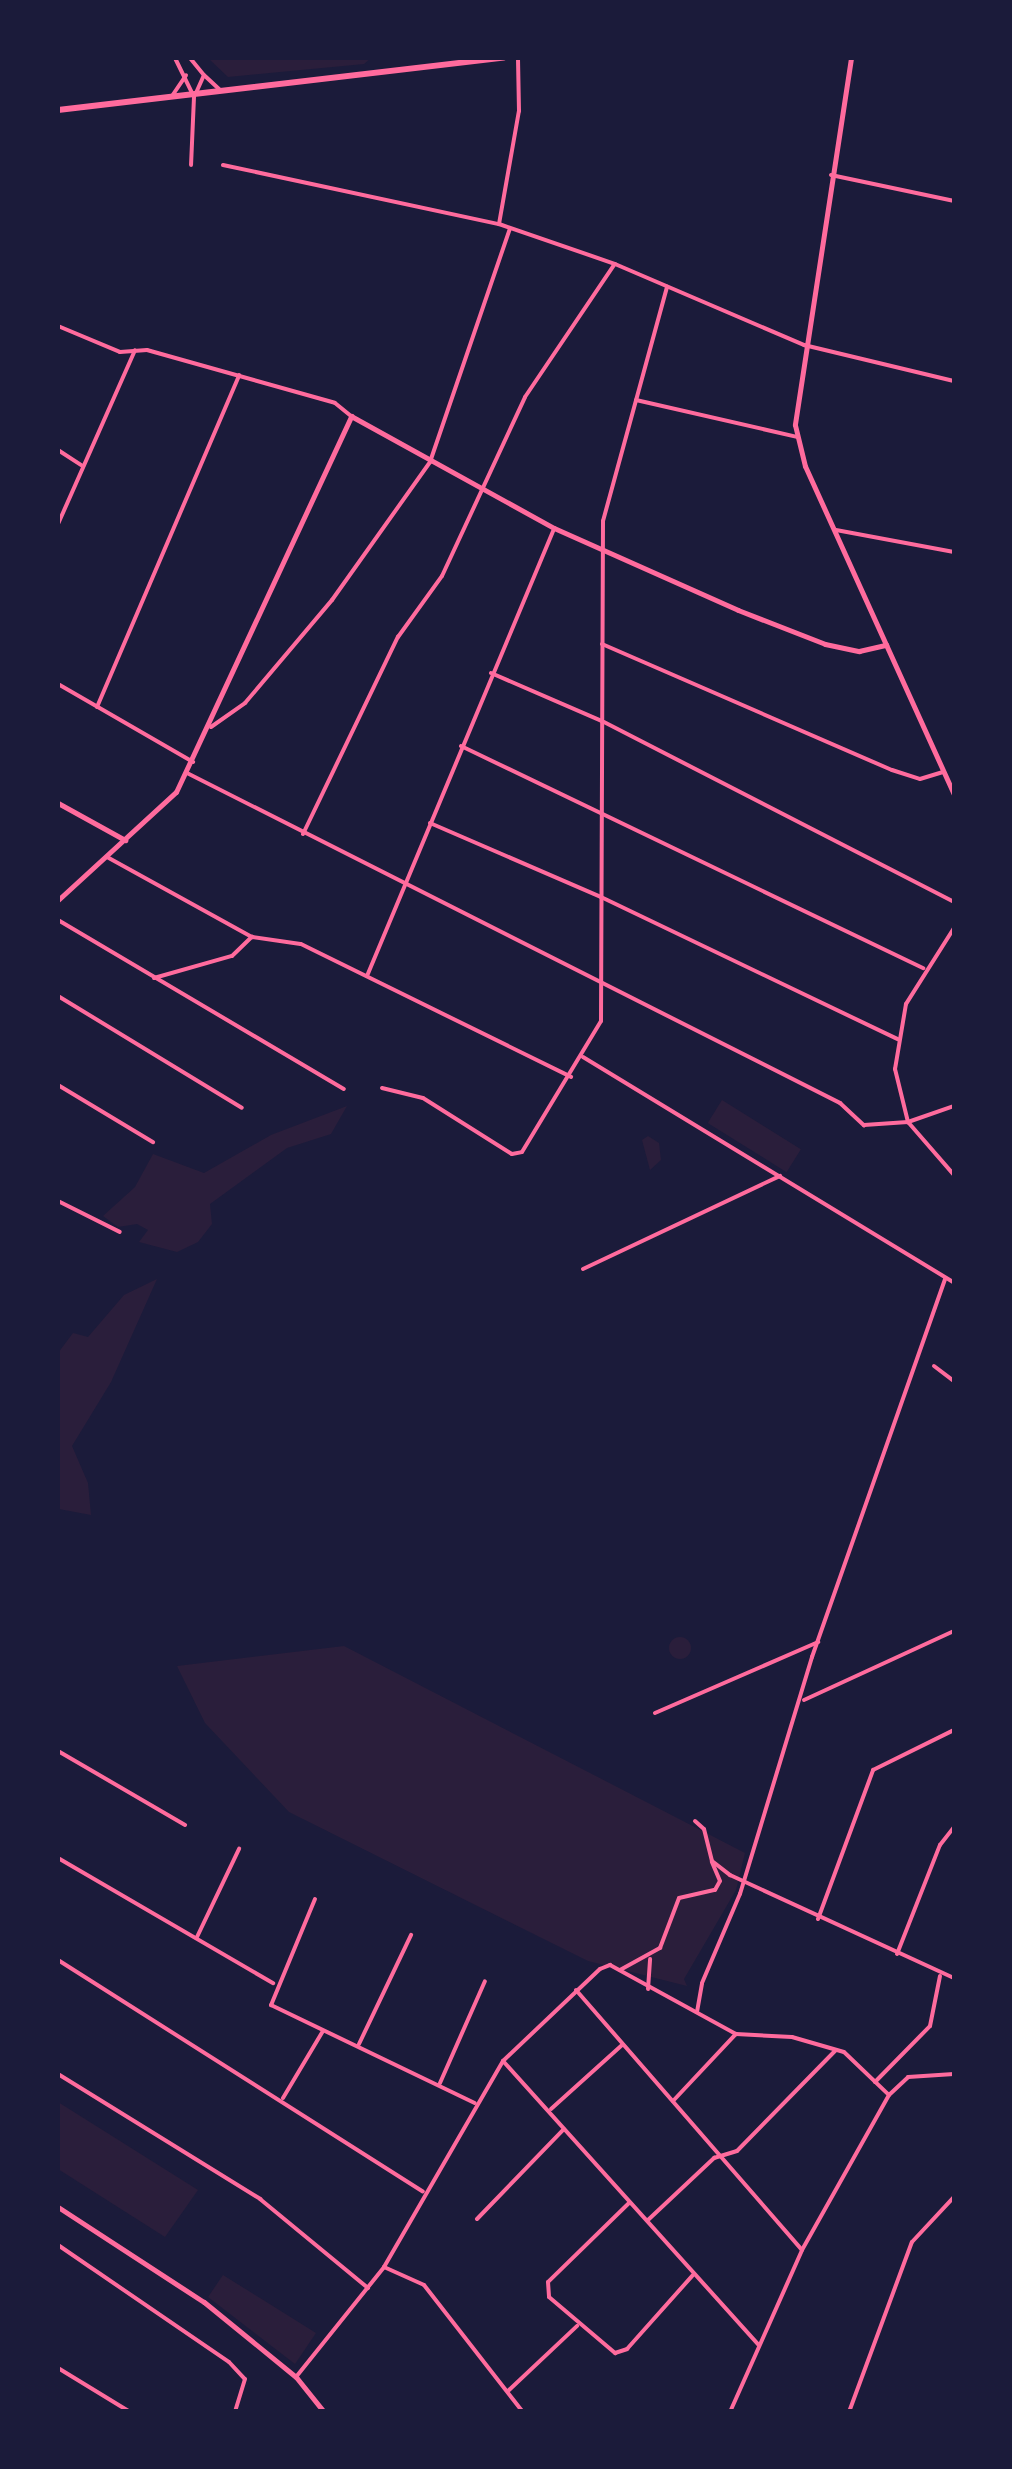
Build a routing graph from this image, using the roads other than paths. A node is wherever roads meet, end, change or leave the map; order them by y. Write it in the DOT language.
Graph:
graph roads {
  1 [pos="174,58"];
  2 [pos="190,58"];
  3 [pos="504,58"];
  4 [pos="518,58"];
  5 [pos="851,58"];
  6 [pos="204,74"];
  7 [pos="186,76"];
  8 [pos="224,92"];
  9 [pos="194,97"];
  10 [pos="168,99"];
  11 [pos="58,110"];
  12 [pos="191,164"];
  13 [pos="223,165"];
  14 [pos="831,175"];
  15 [pos="954,201"];
  16 [pos="499,224"];
  17 [pos="510,228"];
  18 [pos="615,264"];
  19 [pos="666,286"];
  20 [pos="58,326"];
  21 [pos="804,344"];
  22 [pos="135,350"];
  23 [pos="239,375"];
  24 [pos="954,381"];
  25 [pos="636,400"];
  26 [pos="351,416"];
  27 [pos="797,437"];
  28 [pos="58,450"];
  29 [pos="430,462"];
  30 [pos="84,466"];
  31 [pos="483,488"];
  32 [pos="58,524"];
  33 [pos="554,528"];
  34 [pos="835,530"];
  35 [pos="954,552"];
  36 [pos="606,554"];
  37 [pos="602,644"];
  38 [pos="886,645"];
  39 [pos="491,673"];
  40 [pos="58,684"];
  41 [pos="97,707"];
  42 [pos="602,721"];
  43 [pos="211,726"];
  44 [pos="461,746"];
  45 [pos="194,762"];
  46 [pos="943,772"];
  47 [pos="187,773"];
  48 [pos="954,795"];
  49 [pos="58,803"];
  50 [pos="602,809"];
  51 [pos="430,824"];
  52 [pos="303,834"];
  53 [pos="125,840"];
  54 [pos="107,857"];
  55 [pos="405,887"];
  56 [pos="601,897"];
  57 [pos="58,900"];
  58 [pos="954,902"];
  59 [pos="58,920"];
  60 [pos="954,928"];
  61 [pos="252,938"];
  62 [pos="923,968"];
  63 [pos="154,978"];
  64 [pos="366,978"];
  65 [pos="601,985"];
  66 [pos="58,996"];
  67 [pos="898,1040"];
  68 [pos="582,1056"];
  69 [pos="572,1077"];
  70 [pos="58,1084"];
  71 [pos="344,1088"];
  72 [pos="382,1088"];
  73 [pos="954,1106"];
  74 [pos="242,1108"];
  75 [pos="908,1122"];
  76 [pos="153,1142"];
  77 [pos="954,1174"];
  78 [pos="780,1176"];
  79 [pos="58,1202"];
  80 [pos="120,1232"];
  81 [pos="582,1269"];
  82 [pos="944,1279"];
  83 [pos="954,1283"];
  84 [pos="934,1366"];
  85 [pos="954,1381"];
  86 [pos="954,1631"];
  87 [pos="818,1642"];
  88 [pos="804,1700"];
  89 [pos="655,1713"];
  90 [pos="954,1730"];
  91 [pos="58,1751"];
  92 [pos="695,1821"];
  93 [pos="185,1825"];
  94 [pos="954,1828"];
  95 [pos="239,1849"];
  96 [pos="58,1858"];
  97 [pos="712,1862"];
  98 [pos="730,1875"];
  99 [pos="720,1881"];
  100 [pos="743,1882"];
  101 [pos="315,1899"];
  102 [pos="818,1920"];
  103 [pos="412,1936"];
  104 [pos="197,1937"];
  105 [pos="897,1954"];
  106 [pos="650,1959"];
  107 [pos="58,1960"];
  108 [pos="620,1970"];
  109 [pos="940,1976"];
  110 [pos="954,1978"];
  111 [pos="486,1981"];
  112 [pos="275,1984"];
  113 [pos="576,1990"];
  114 [pos="648,1990"];
  115 [pos="697,2013"];
  116 [pos="324,2030"];
  117 [pos="736,2034"];
  118 [pos="358,2045"];
  119 [pos="622,2046"];
  120 [pos="836,2050"];
  121 [pos="503,2060"];
  122 [pos="58,2074"];
  123 [pos="954,2074"];
  124 [pos="875,2082"];
  125 [pos="440,2083"];
  126 [pos="889,2095"];
  127 [pos="283,2098"];
  128 [pos="672,2101"];
  129 [pos="476,2104"];
  130 [pos="551,2110"];
  131 [pos="565,2128"];
  132 [pos="718,2156"];
  133 [pos="423,2192"];
  134 [pos="954,2197"];
  135 [pos="630,2202"];
  136 [pos="58,2207"];
  137 [pos="477,2219"];
  138 [pos="648,2220"];
  139 [pos="58,2245"];
  140 [pos="802,2250"];
  141 [pos="384,2267"];
  142 [pos="693,2276"];
  143 [pos="368,2288"];
  144 [pos="577,2326"];
  145 [pos="759,2345"];
  146 [pos="58,2368"];
  147 [pos="296,2377"];
  148 [pos="507,2391"];
  149 [pos="130,2412"];
  150 [pos="235,2412"];
  151 [pos="324,2412"];
  152 [pos="523,2412"];
  153 [pos="730,2412"];
  154 [pos="849,2412"];
  1 -- 7 [label="street"];
  2 -- 6 [label="street"];
  3 -- 8 [label="highway"];
  4 -- 16 [label="street"];
  5 -- 14 [label="street"];
  6 -- 8 [label="street"];
  6 -- 9 [label="street"];
  7 -- 9 [label="street"];
  7 -- 10 [label="street"];
  8 -- 9 [label="highway"];
  9 -- 10 [label="highway"];
  9 -- 12 [label="street"];
  10 -- 11 [label="highway"];
  13 -- 16 [label="street"];
  14 -- 15 [label="street"];
  14 -- 21 [label="street"];
  16 -- 17 [label="street"];
  17 -- 18 [label="street"];
  17 -- 29 [label="street"];
  18 -- 19 [label="street"];
  18 -- 31 [label="street"];
  19 -- 21 [label="street"];
  19 -- 25 [label="street"];
  20 -- 22 [label="street"];
  21 -- 24 [label="street"];
  21 -- 27 [label="street"];
  22 -- 23 [label="street"];
  22 -- 30 [label="street"];
  23 -- 26 [label="street"];
  23 -- 41 [label="street"];
  25 -- 27 [label="street"];
  25 -- 36 [label="street"];
  26 -- 29 [label="street"];
  26 -- 43 [label="street"];
  27 -- 34 [label="street"];
  28 -- 30 [label="street"];
  29 -- 31 [label="street"];
  29 -- 43 [label="street"];
  30 -- 32 [label="street"];
  31 -- 33 [label="street"];
  31 -- 52 [label="street"];
  33 -- 36 [label="street"];
  33 -- 39 [label="street"];
  34 -- 35 [label="street"];
  34 -- 38 [label="street"];
  36 -- 37 [label="street"];
  36 -- 38 [label="street"];
  37 -- 42 [label="street"];
  37 -- 46 [label="street"];
  38 -- 46 [label="street"];
  39 -- 42 [label="street"];
  39 -- 44 [label="street"];
  40 -- 41 [label="street"];
  41 -- 45 [label="street"];
  42 -- 50 [label="street"];
  42 -- 58 [label="street"];
  43 -- 45 [label="street"];
  44 -- 50 [label="street"];
  44 -- 51 [label="street"];
  45 -- 47 [label="street"];
  46 -- 48 [label="street"];
  47 -- 52 [label="street"];
  47 -- 53 [label="street"];
  49 -- 53 [label="street"];
  50 -- 56 [label="street"];
  50 -- 62 [label="street"];
  51 -- 55 [label="street"];
  51 -- 56 [label="street"];
  52 -- 55 [label="street"];
  53 -- 54 [label="street"];
  54 -- 57 [label="street"];
  54 -- 61 [label="street"];
  55 -- 64 [label="street"];
  55 -- 65 [label="street"];
  56 -- 65 [label="street"];
  56 -- 67 [label="street"];
  59 -- 63 [label="street"];
  60 -- 62 [label="street"];
  61 -- 63 [label="street"];
  61 -- 64 [label="street"];
  62 -- 67 [label="street"];
  63 -- 71 [label="street"];
  64 -- 69 [label="street"];
  65 -- 68 [label="street"];
  65 -- 75 [label="street"];
  66 -- 74 [label="street"];
  67 -- 75 [label="street"];
  68 -- 69 [label="street"];
  68 -- 78 [label="street"];
  69 -- 72 [label="street"];
  70 -- 76 [label="street"];
  73 -- 75 [label="street"];
  75 -- 77 [label="street"];
  78 -- 81 [label="street"];
  78 -- 82 [label="street"];
  79 -- 80 [label="street"];
  82 -- 83 [label="street"];
  82 -- 87 [label="street"];
  84 -- 85 [label="street"];
  86 -- 88 [label="street"];
  87 -- 88 [label="street"];
  87 -- 89 [label="street"];
  88 -- 100 [label="street"];
  90 -- 102 [label="street"];
  91 -- 93 [label="street"];
  92 -- 97 [label="street"];
  94 -- 105 [label="street"];
  95 -- 104 [label="street"];
  96 -- 104 [label="street"];
  97 -- 98 [label="street"];
  97 -- 99 [label="street"];
  98 -- 99 [label="street"];
  98 -- 100 [label="street"];
  99 -- 106 [label="street"];
  100 -- 102 [label="street"];
  100 -- 115 [label="street"];
  101 -- 112 [label="street"];
  102 -- 105 [label="street"];
  103 -- 118 [label="street"];
  104 -- 112 [label="street"];
  105 -- 109 [label="street"];
  106 -- 108 [label="street"];
  106 -- 114 [label="street"];
  107 -- 127 [label="street"];
  108 -- 113 [label="street"];
  108 -- 114 [label="street"];
  109 -- 110 [label="street"];
  109 -- 124 [label="street"];
  111 -- 125 [label="street"];
  112 -- 116 [label="street"];
  113 -- 119 [label="street"];
  113 -- 121 [label="street"];
  114 -- 115 [label="street"];
  115 -- 117 [label="street"];
  116 -- 118 [label="street"];
  116 -- 127 [label="street"];
  117 -- 120 [label="street"];
  117 -- 128 [label="street"];
  118 -- 125 [label="street"];
  119 -- 128 [label="street"];
  119 -- 130 [label="street"];
  120 -- 124 [label="street"];
  120 -- 132 [label="street"];
  121 -- 129 [label="street"];
  121 -- 130 [label="street"];
  122 -- 143 [label="street"];
  123 -- 126 [label="street"];
  124 -- 126 [label="street"];
  125 -- 129 [label="street"];
  126 -- 140 [label="street"];
  127 -- 133 [label="street"];
  128 -- 132 [label="street"];
  129 -- 133 [label="street"];
  130 -- 131 [label="street"];
  131 -- 135 [label="street"];
  131 -- 137 [label="street"];
  132 -- 138 [label="street"];
  132 -- 140 [label="street"];
  133 -- 141 [label="street"];
  134 -- 154 [label="street"];
  135 -- 138 [label="street"];
  135 -- 144 [label="street"];
  136 -- 147 [label="street"];
  138 -- 142 [label="street"];
  139 -- 150 [label="street"];
  140 -- 145 [label="street"];
  141 -- 143 [label="street"];
  141 -- 148 [label="street"];
  142 -- 144 [label="street"];
  142 -- 145 [label="street"];
  143 -- 147 [label="street"];
  144 -- 148 [label="street"];
  145 -- 153 [label="street"];
  146 -- 149 [label="street"];
  147 -- 151 [label="street"];
  148 -- 152 [label="street"];
}
